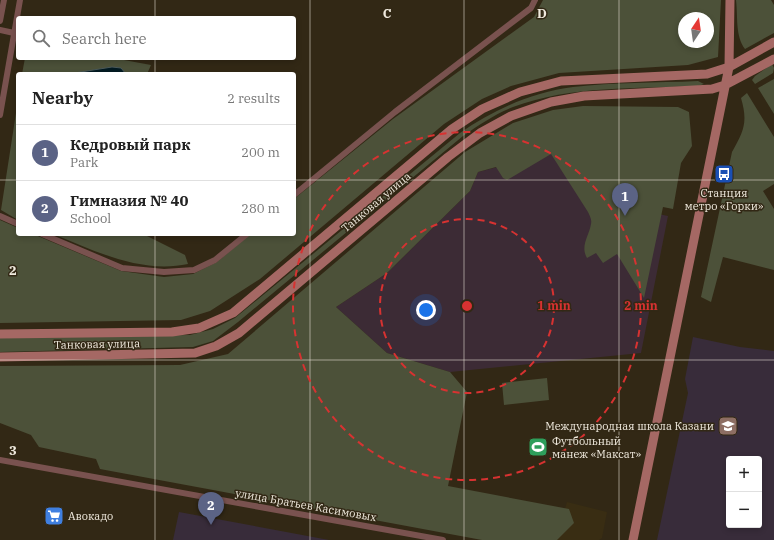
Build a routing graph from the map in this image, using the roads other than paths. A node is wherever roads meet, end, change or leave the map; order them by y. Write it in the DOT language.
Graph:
graph roads {
  1 [pos="4,0"];
  2 [pos="20,0"];
  3 [pos="535,0"];
  4 [pos="730,0"];
  5 [pos="17,16"];
  6 [pos="0,21"];
  7 [pos="16,22"];
  8 [pos="0,30"];
  9 [pos="14,33"];
  10 [pos="774,42"];
  11 [pos="774,59"];
  12 [pos="729,67"];
  13 [pos="726,85"];
  14 [pos="0,115"];
  15 [pos="296,193"];
  16 [pos="0,216"];
  17 [pos="16,223"];
  18 [pos="47,236"];
  19 [pos="245,236"];
  20 [pos="0,334"];
  21 [pos="0,357"];
  22 [pos="0,460"];
  23 [pos="443,540"];
  24 [pos="633,540"];
  1 -- 6 [label="street"];
  2 -- 5 [label="street"];
  3 -- 15 [label="street"];
  4 -- 12 [label="main road"];
  7 -- 9 [label="street"];
  8 -- 9 [label="street"];
  9 -- 14 [label="street"];
  10 -- 12 [label="main road, Танковая улица"];
  11 -- 13 [label="main road, Танковая улица"];
  12 -- 13 [label="main road"];
  12 -- 20 [label="main road, Танковая улица"];
  13 -- 21 [label="main road, Танковая улица"];
  13 -- 24 [label="main road"];
  16 -- 17 [label="street"];
  18 -- 19 [label="street"];
  22 -- 23 [label="street, улица Братьев Касимовых"];
}
